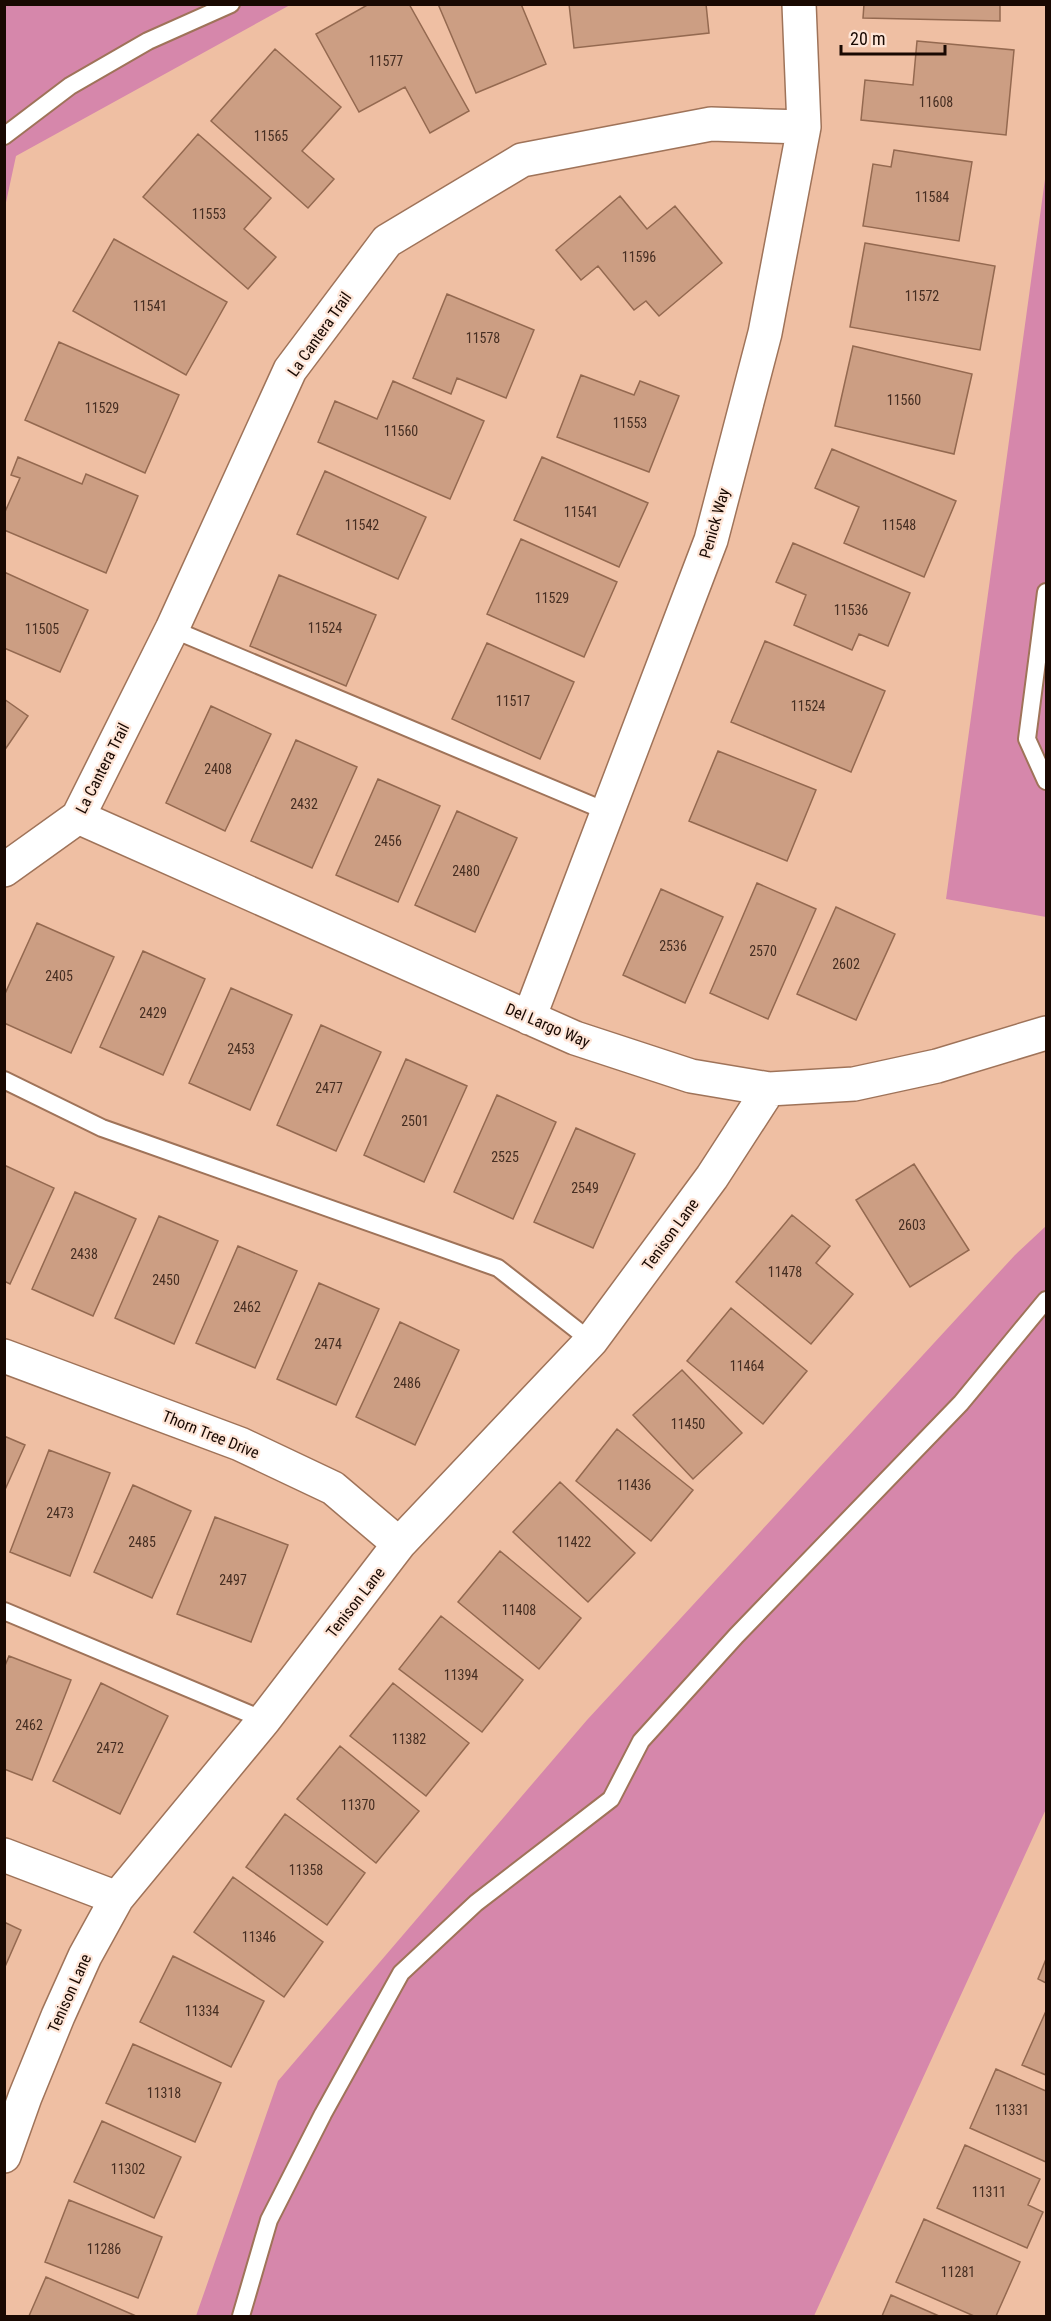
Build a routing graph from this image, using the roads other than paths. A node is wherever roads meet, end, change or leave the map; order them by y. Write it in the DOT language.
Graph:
graph roads {
  1 [pos="231,4"];
  2 [pos="799,4"];
  3 [pos="804,127"];
  4 [pos="4,136"];
  5 [pos="1047,592"];
  6 [pos="172,629"];
  7 [pos="1047,781"];
  8 [pos="608,812"];
  9 [pos="78,817"];
  10 [pos="4,870"];
  11 [pos="529,1018"];
  12 [pos="1047,1033"];
  13 [pos="4,1080"];
  14 [pos="769,1089"];
  15 [pos="1047,1300"];
  16 [pos="591,1341"];
  17 [pos="4,1356"];
  18 [pos="399,1544"];
  19 [pos="4,1611"];
  20 [pos="264,1720"];
  21 [pos="4,1855"];
  22 [pos="117,1898"];
  23 [pos="15,2094"];
  24 [pos="4,2156"];
  25 [pos="241,2316"];
  1 -- 4 [label="lane"];
  2 -- 3 [label="street, Penick Way"];
  3 -- 6 [label="street, La Cantera Trail"];
  3 -- 8 [label="street, Penick Way"];
  5 -- 7 [label="lane"];
  6 -- 8 [label="lane"];
  6 -- 9 [label="street, La Cantera Trail"];
  8 -- 11 [label="street, Penick Way"];
  9 -- 10 [label="street, La Cantera Trail"];
  9 -- 11 [label="street, Del Largo Way"];
  11 -- 14 [label="street, Del Largo Way"];
  12 -- 14 [label="street, Del Largo Way"];
  13 -- 16 [label="lane"];
  14 -- 16 [label="street, Tenison Lane"];
  15 -- 25 [label="lane"];
  16 -- 18 [label="street, Tenison Lane"];
  17 -- 18 [label="street, Thorn Tree Drive"];
  18 -- 20 [label="street, Tenison Lane"];
  19 -- 20 [label="lane"];
  20 -- 22 [label="street, Tenison Lane"];
  21 -- 22 [label="street"];
  22 -- 23 [label="street, Tenison Lane"];
  23 -- 24 [label="street, Tenison Lane"];
}
